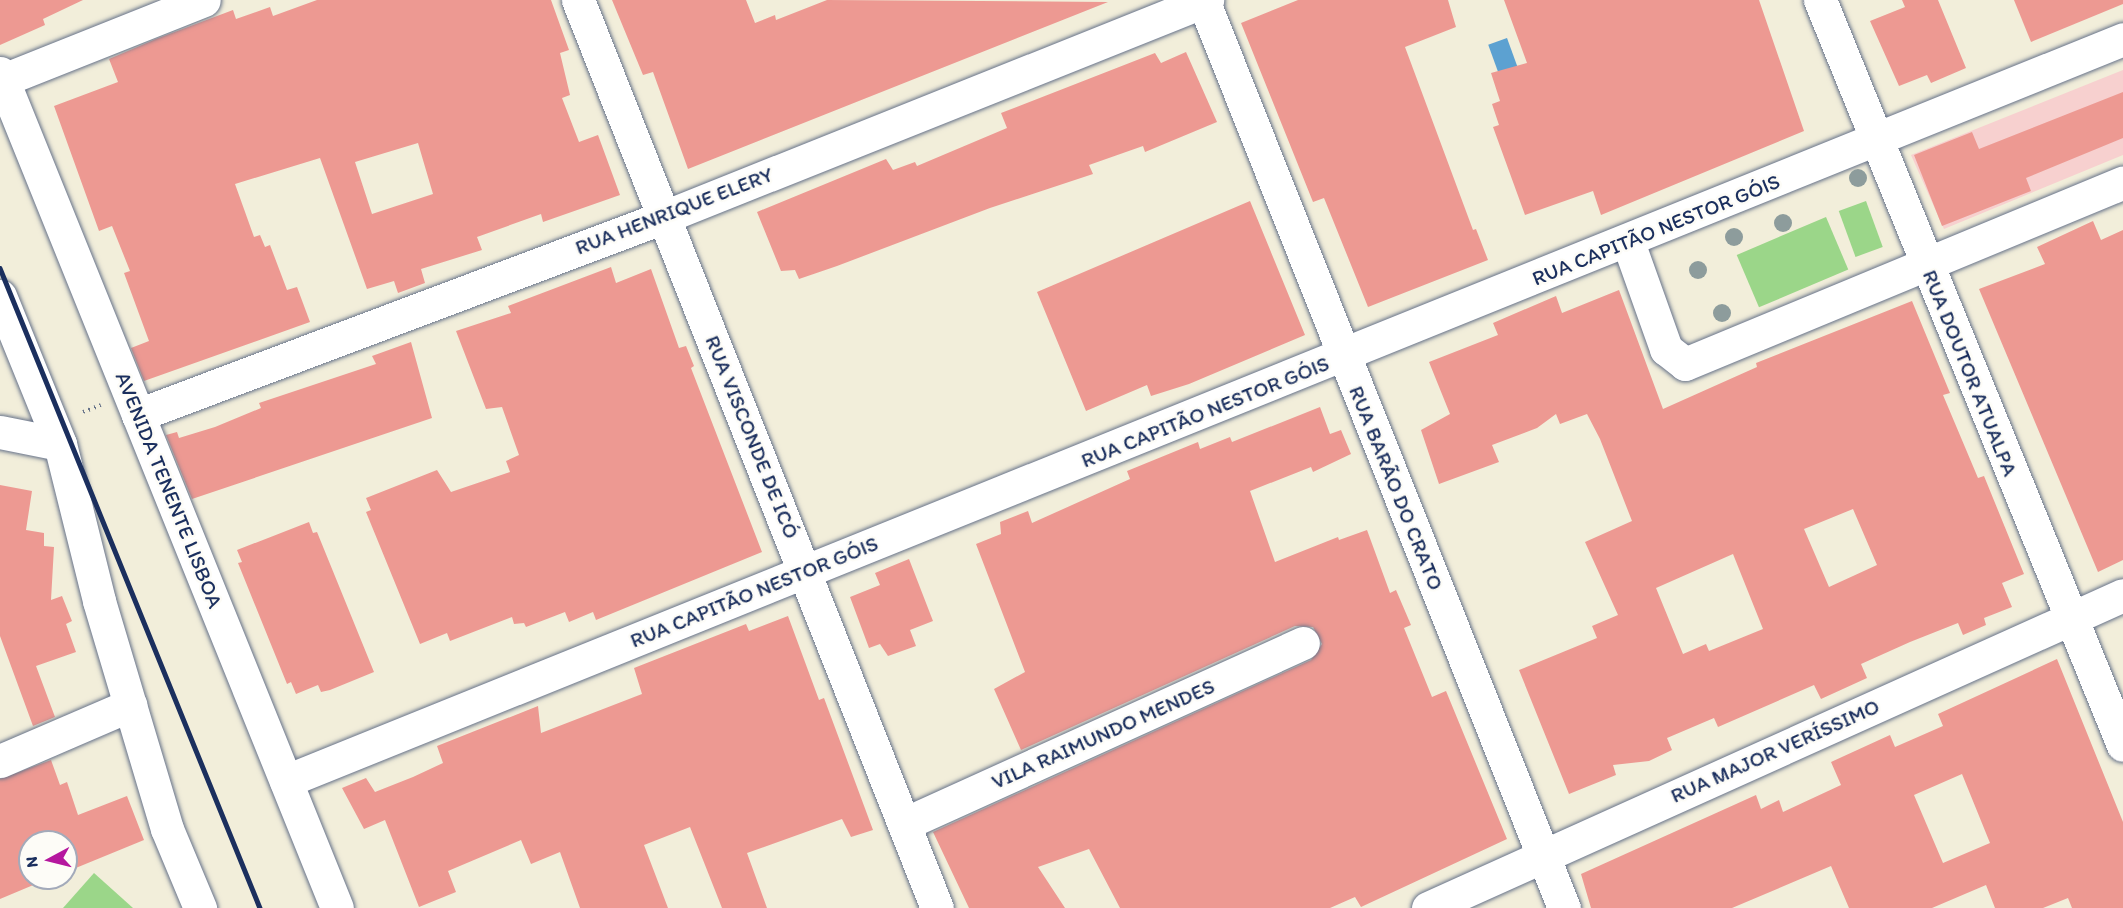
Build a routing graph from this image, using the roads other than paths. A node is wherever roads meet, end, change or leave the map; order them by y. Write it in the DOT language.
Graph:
graph roads {
  1 [pos="204,0"];
  2 [pos="578,0"];
  3 [pos="1820,0"];
  4 [pos="1204,1"];
  5 [pos="2123,39"];
  6 [pos="1,76"];
  7 [pos="1877,139"];
  8 [pos="2123,183"];
  9 [pos="664,217"];
  10 [pos="1628,242"];
  11 [pos="1927,267"];
  12 [pos="0,296"];
  13 [pos="1344,357"];
  14 [pos="134,404"];
  15 [pos="0,432"];
  16 [pos="56,434"];
  17 [pos="804,571"];
  18 [pos="2123,595"];
  19 [pos="2070,618"];
  20 [pos="1303,643"];
  21 [pos="130,705"];
  22 [pos="2123,745"];
  23 [pos="0,761"];
  24 [pos="286,781"];
  25 [pos="904,824"];
  26 [pos="1544,855"];
  27 [pos="200,908"];
  28 [pos="337,908"];
  29 [pos="937,908"];
  30 [pos="1428,908"];
  31 [pos="1564,908"];
  1 -- 6 [label="street"];
  2 -- 9 [label="street, RUA VISCONDE DE ICÓ"];
  3 -- 7 [label="street, RUA DOUTOR ATUALPA"];
  4 -- 9 [label="street, RUA HENRIQUE ELERY"];
  4 -- 13 [label="street, RUA BARÃO DO CRATO"];
  5 -- 7 [label="street, RUA CAPITÃO NESTOR GÓIS"];
  6 -- 14 [label="street, AVENIDA TENENTE LISBOA"];
  7 -- 10 [label="street, RUA CAPITÃO NESTOR GÓIS"];
  7 -- 11 [label="street, RUA DOUTOR ATUALPA"];
  8 -- 11 [label="street"];
  9 -- 14 [label="street, RUA HENRIQUE ELERY"];
  9 -- 17 [label="street, RUA VISCONDE DE ICÓ"];
  10 -- 11 [label="street"];
  10 -- 13 [label="street, RUA CAPITÃO NESTOR GÓIS"];
  11 -- 19 [label="street, RUA DOUTOR ATUALPA"];
  12 -- 16 [label="street"];
  13 -- 17 [label="street, RUA CAPITÃO NESTOR GÓIS"];
  13 -- 26 [label="street, RUA BARÃO DO CRATO"];
  14 -- 24 [label="street, AVENIDA TENENTE LISBOA"];
  15 -- 16 [label="street"];
  16 -- 21 [label="street"];
  17 -- 24 [label="street, RUA CAPITÃO NESTOR GÓIS"];
  17 -- 25 [label="street, RUA VISCONDE DE ICÓ"];
  18 -- 19 [label="street, RUA MAJOR VERÍSSIMO"];
  19 -- 22 [label="street, RUA DOUTOR ATUALPA"];
  19 -- 26 [label="street, RUA MAJOR VERÍSSIMO"];
  20 -- 25 [label="street, VILA RAIMUNDO MENDES"];
  21 -- 23 [label="street"];
  21 -- 27 [label="street"];
  24 -- 28 [label="street, AVENIDA TENENTE LISBOA"];
  25 -- 29 [label="street, RUA VISCONDE DE ICÓ"];
  26 -- 30 [label="street, RUA MAJOR VERÍSSIMO"];
  26 -- 31 [label="street, RUA BARÃO DO CRATO"];
}
